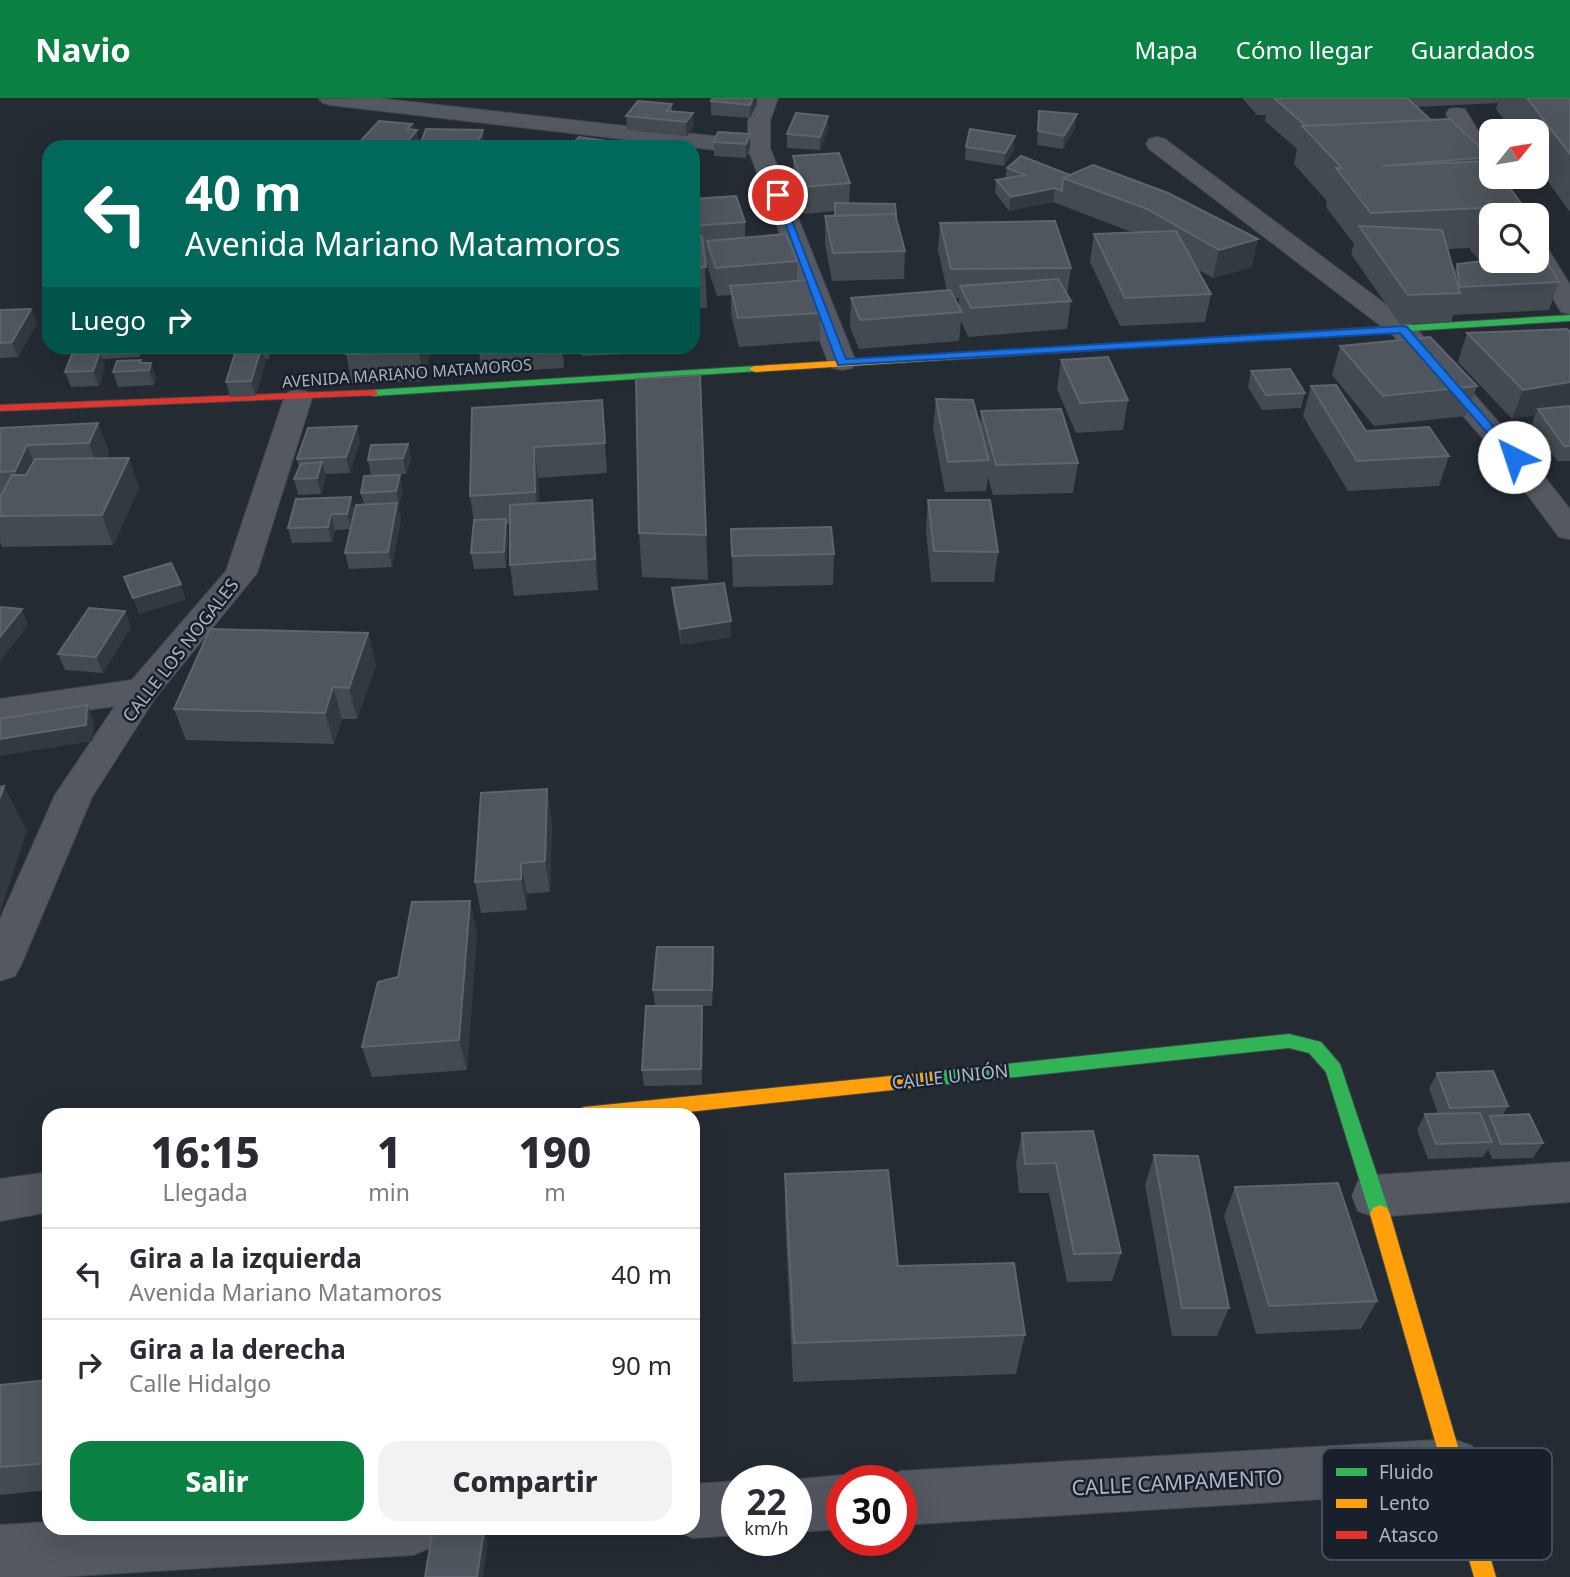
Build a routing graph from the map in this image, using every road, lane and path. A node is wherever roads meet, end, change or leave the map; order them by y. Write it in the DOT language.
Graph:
graph roads {
  1 [pos="767,98"];
  2 [pos="330,99"];
  3 [pos="1457,114"];
  4 [pos="688,140"];
  5 [pos="700,141"];
  6 [pos="1157,144"];
  7 [pos="759,148"];
  8 [pos="1479,152"];
  9 [pos="1549,271"];
  10 [pos="1570,306"];
  11 [pos="1570,318"];
  12 [pos="1403,330"];
  13 [pos="842,362"];
  14 [pos="298,398"];
  15 [pos="0,408"];
  16 [pos="1570,530"];
  17 [pos="144,690"];
  18 [pos="0,711"];
  19 [pos="0,965"];
  20 [pos="651,1108"];
  21 [pos="1570,1182"];
  22 [pos="42,1193"];
  23 [pos="1375,1196"];
  24 [pos="0,1200"];
  25 [pos="1448,1448"];
  26 [pos="1322,1473"];
  27 [pos="917,1498"];
  28 [pos="721,1509"];
  29 [pos="700,1511"];
  30 [pos="297,1535"];
  31 [pos="0,1553"];
  32 [pos="1480,1560"];
  33 [pos="1485,1577"];
  1 -- 7 [label="street"];
  2 -- 4 [label="street"];
  3 -- 8 [label="street"];
  5 -- 7 [label="street"];
  6 -- 12 [label="street"];
  7 -- 13 [label="street"];
  9 -- 10 [label="street"];
  11 -- 12 [label="street, AVENIDA MARIANO MATAMOROS"];
  12 -- 13 [label="street, AVENIDA MARIANO MATAMOROS"];
  12 -- 16 [label="street"];
  13 -- 14 [label="street, AVENIDA MARIANO MATAMOROS"];
  14 -- 15 [label="street, AVENIDA MARIANO MATAMOROS"];
  14 -- 17 [label="street, CALLE LOS NOGALES"];
  17 -- 18 [label="street"];
  17 -- 19 [label="street, CALLE LOS NOGALES"];
  20 -- 23 [label="street, CALLE UNIÓN"];
  21 -- 23 [label="street"];
  22 -- 24 [label="street"];
  23 -- 25 [label="street"];
  26 -- 27 [label="street, CALLE CAMPAMENTO"];
  28 -- 29 [label="street"];
  30 -- 31 [label="street"];
  32 -- 33 [label="street"];
}
